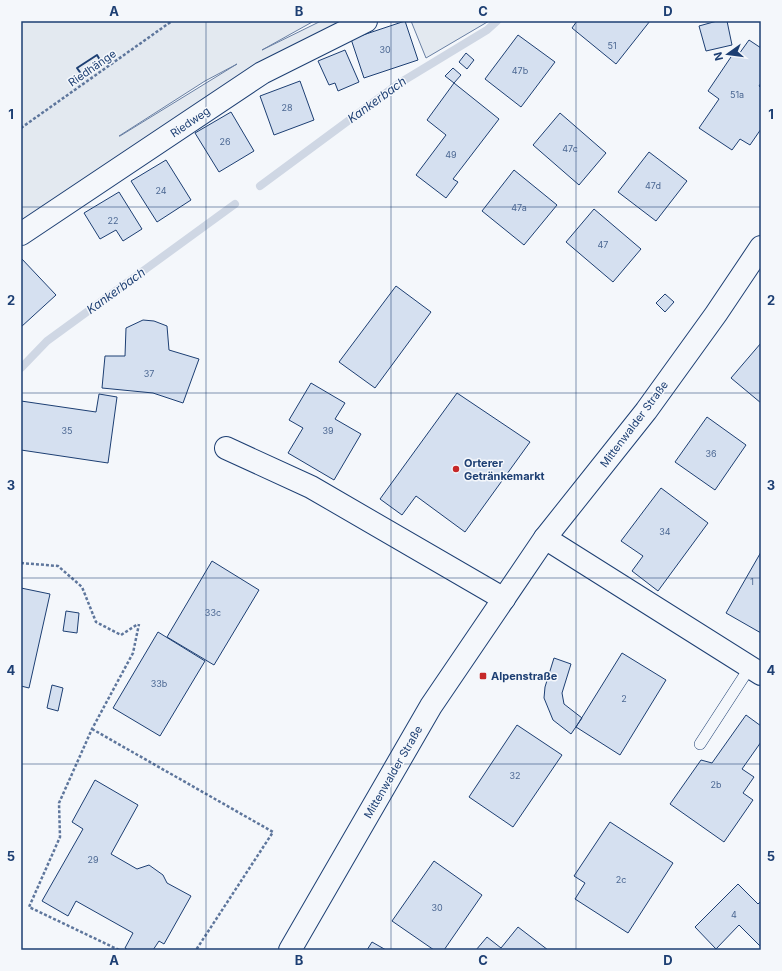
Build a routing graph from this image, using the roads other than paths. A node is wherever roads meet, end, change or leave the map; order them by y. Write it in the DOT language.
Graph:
graph roads {
  1 [pos="366,21"];
  2 [pos="21,234"];
  3 [pos="761,247"];
  4 [pos="226,448"];
  5 [pos="545,538"];
  6 [pos="504,599"];
  7 [pos="755,670"];
  8 [pos="700,744"];
  9 [pos="290,950"];
  1 -- 2 [label="street, Riedweg"];
  3 -- 5 [label="street, Mittenwalder Straße"];
  4 -- 6 [label="street"];
  5 -- 6 [label="street, Mittenwalder Straße"];
  5 -- 7 [label="street"];
  6 -- 9 [label="street, Mittenwalder Straße"];
  7 -- 8 [label="lane"];
}
